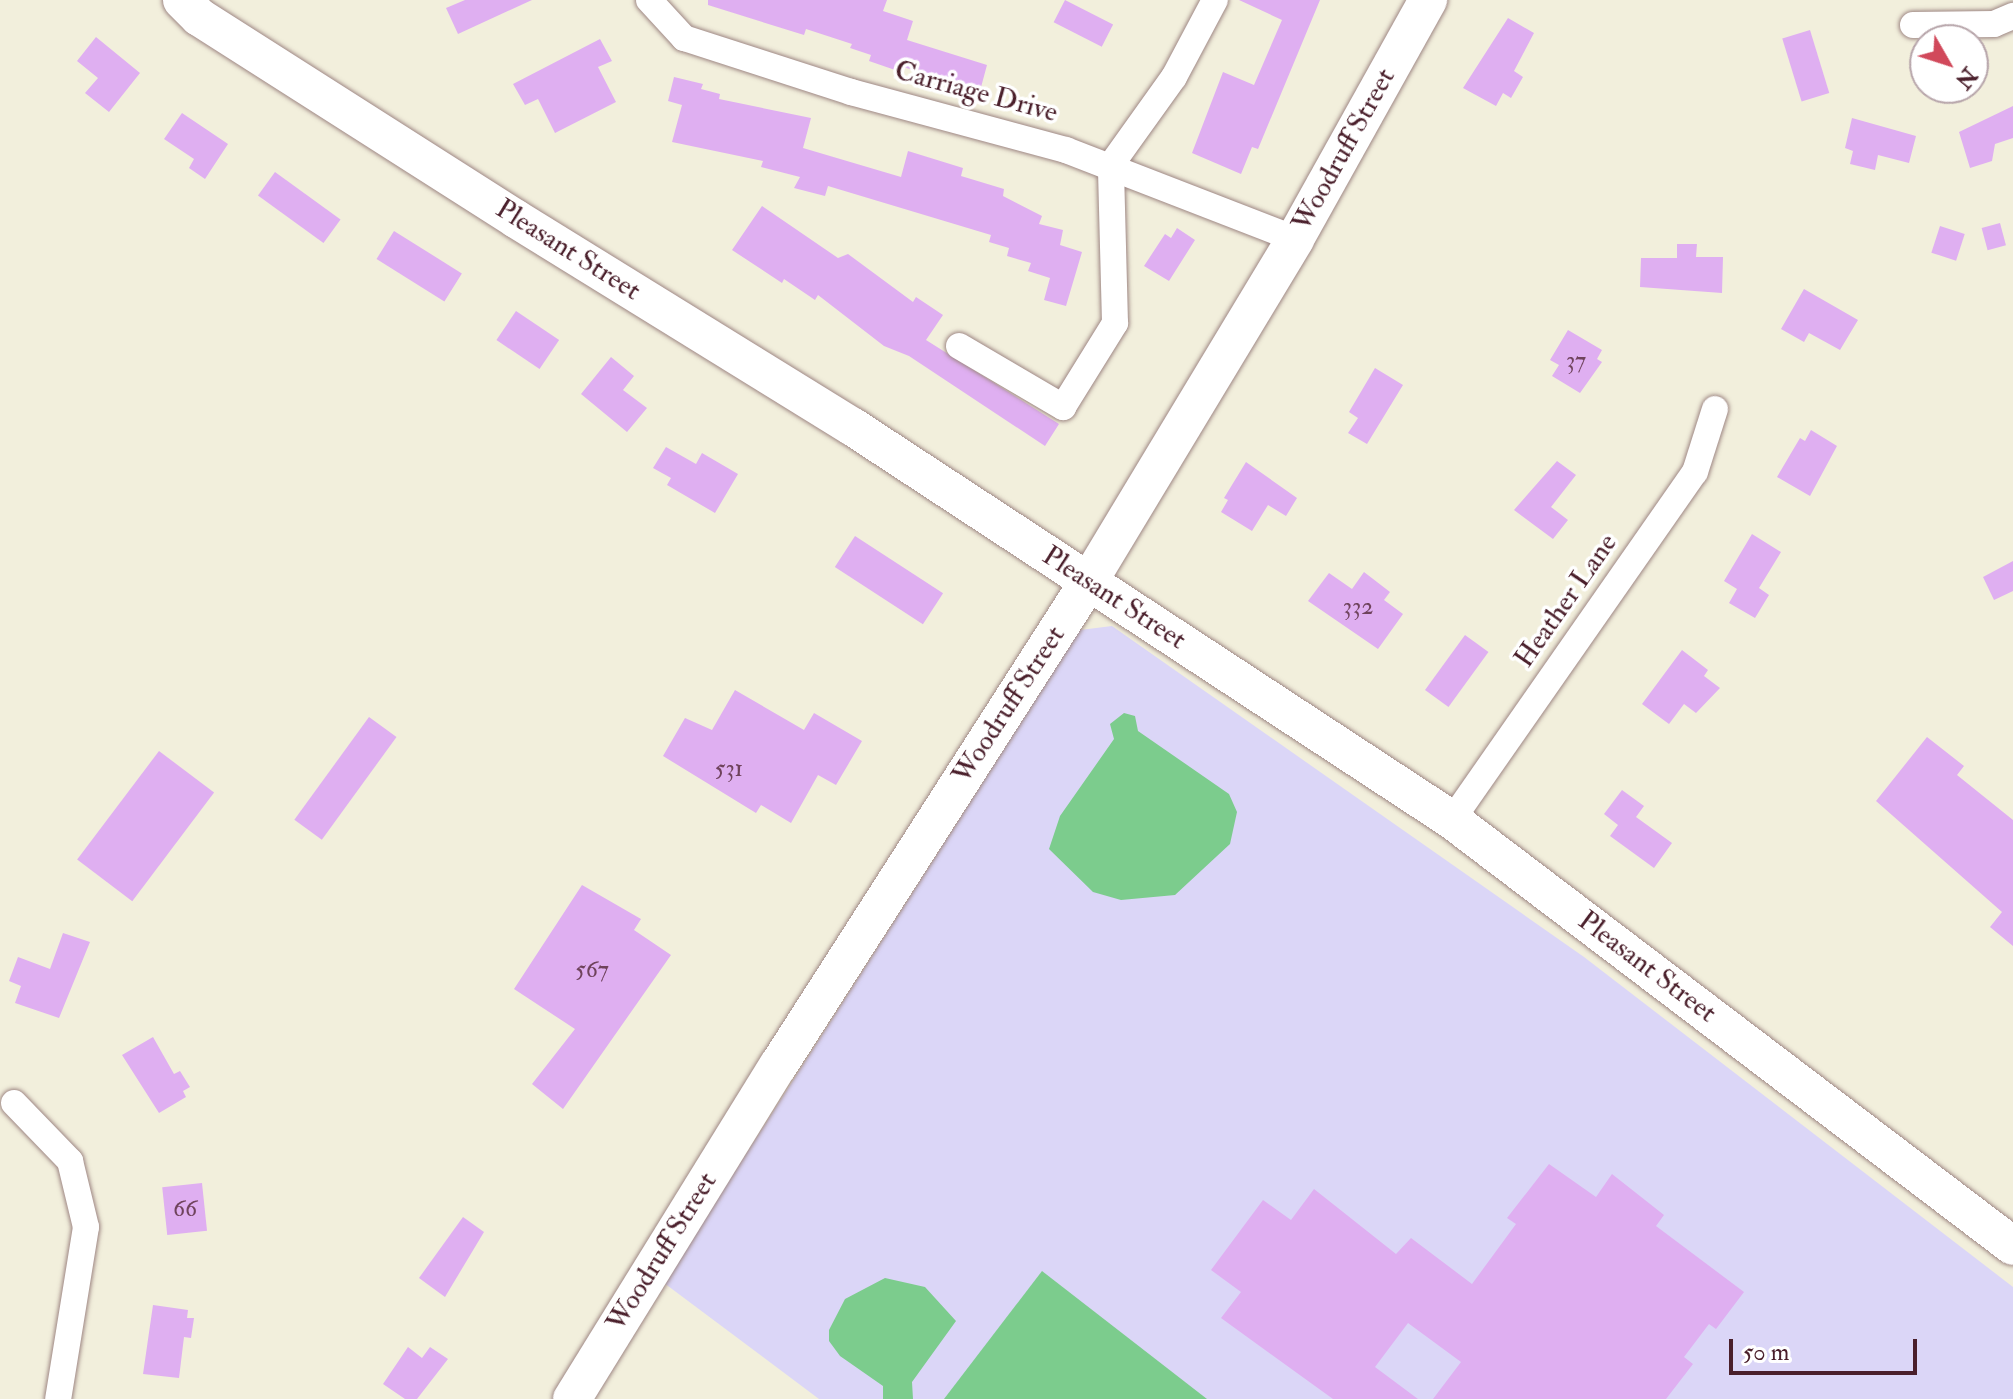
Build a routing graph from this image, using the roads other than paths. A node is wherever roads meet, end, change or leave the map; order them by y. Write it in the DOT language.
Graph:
graph roads {
  1 [pos="182,0"];
  2 [pos="649,0"];
  3 [pos="1215,0"];
  4 [pos="1428,0"];
  5 [pos="2013,16"];
  6 [pos="1989,24"];
  7 [pos="1111,165"];
  8 [pos="1295,239"];
  9 [pos="959,346"];
  10 [pos="1715,409"];
  11 [pos="1089,581"];
  12 [pos="1452,820"];
  13 [pos="14,1103"];
  14 [pos="2013,1246"];
  15 [pos="58,1399"];
  16 [pos="572,1399"];
  1 -- 11 [label="street, Pleasant Street"];
  2 -- 7 [label="street, Carriage Drive"];
  3 -- 7 [label="street"];
  4 -- 8 [label="street, Woodruff Street"];
  5 -- 6 [label="street"];
  7 -- 8 [label="street, Carriage Drive"];
  7 -- 9 [label="street"];
  8 -- 11 [label="street, Woodruff Street"];
  10 -- 12 [label="street, Heather Lane"];
  11 -- 12 [label="street, Pleasant Street"];
  11 -- 16 [label="street, Woodruff Street"];
  12 -- 14 [label="street, Pleasant Street"];
  13 -- 15 [label="street"];
}
